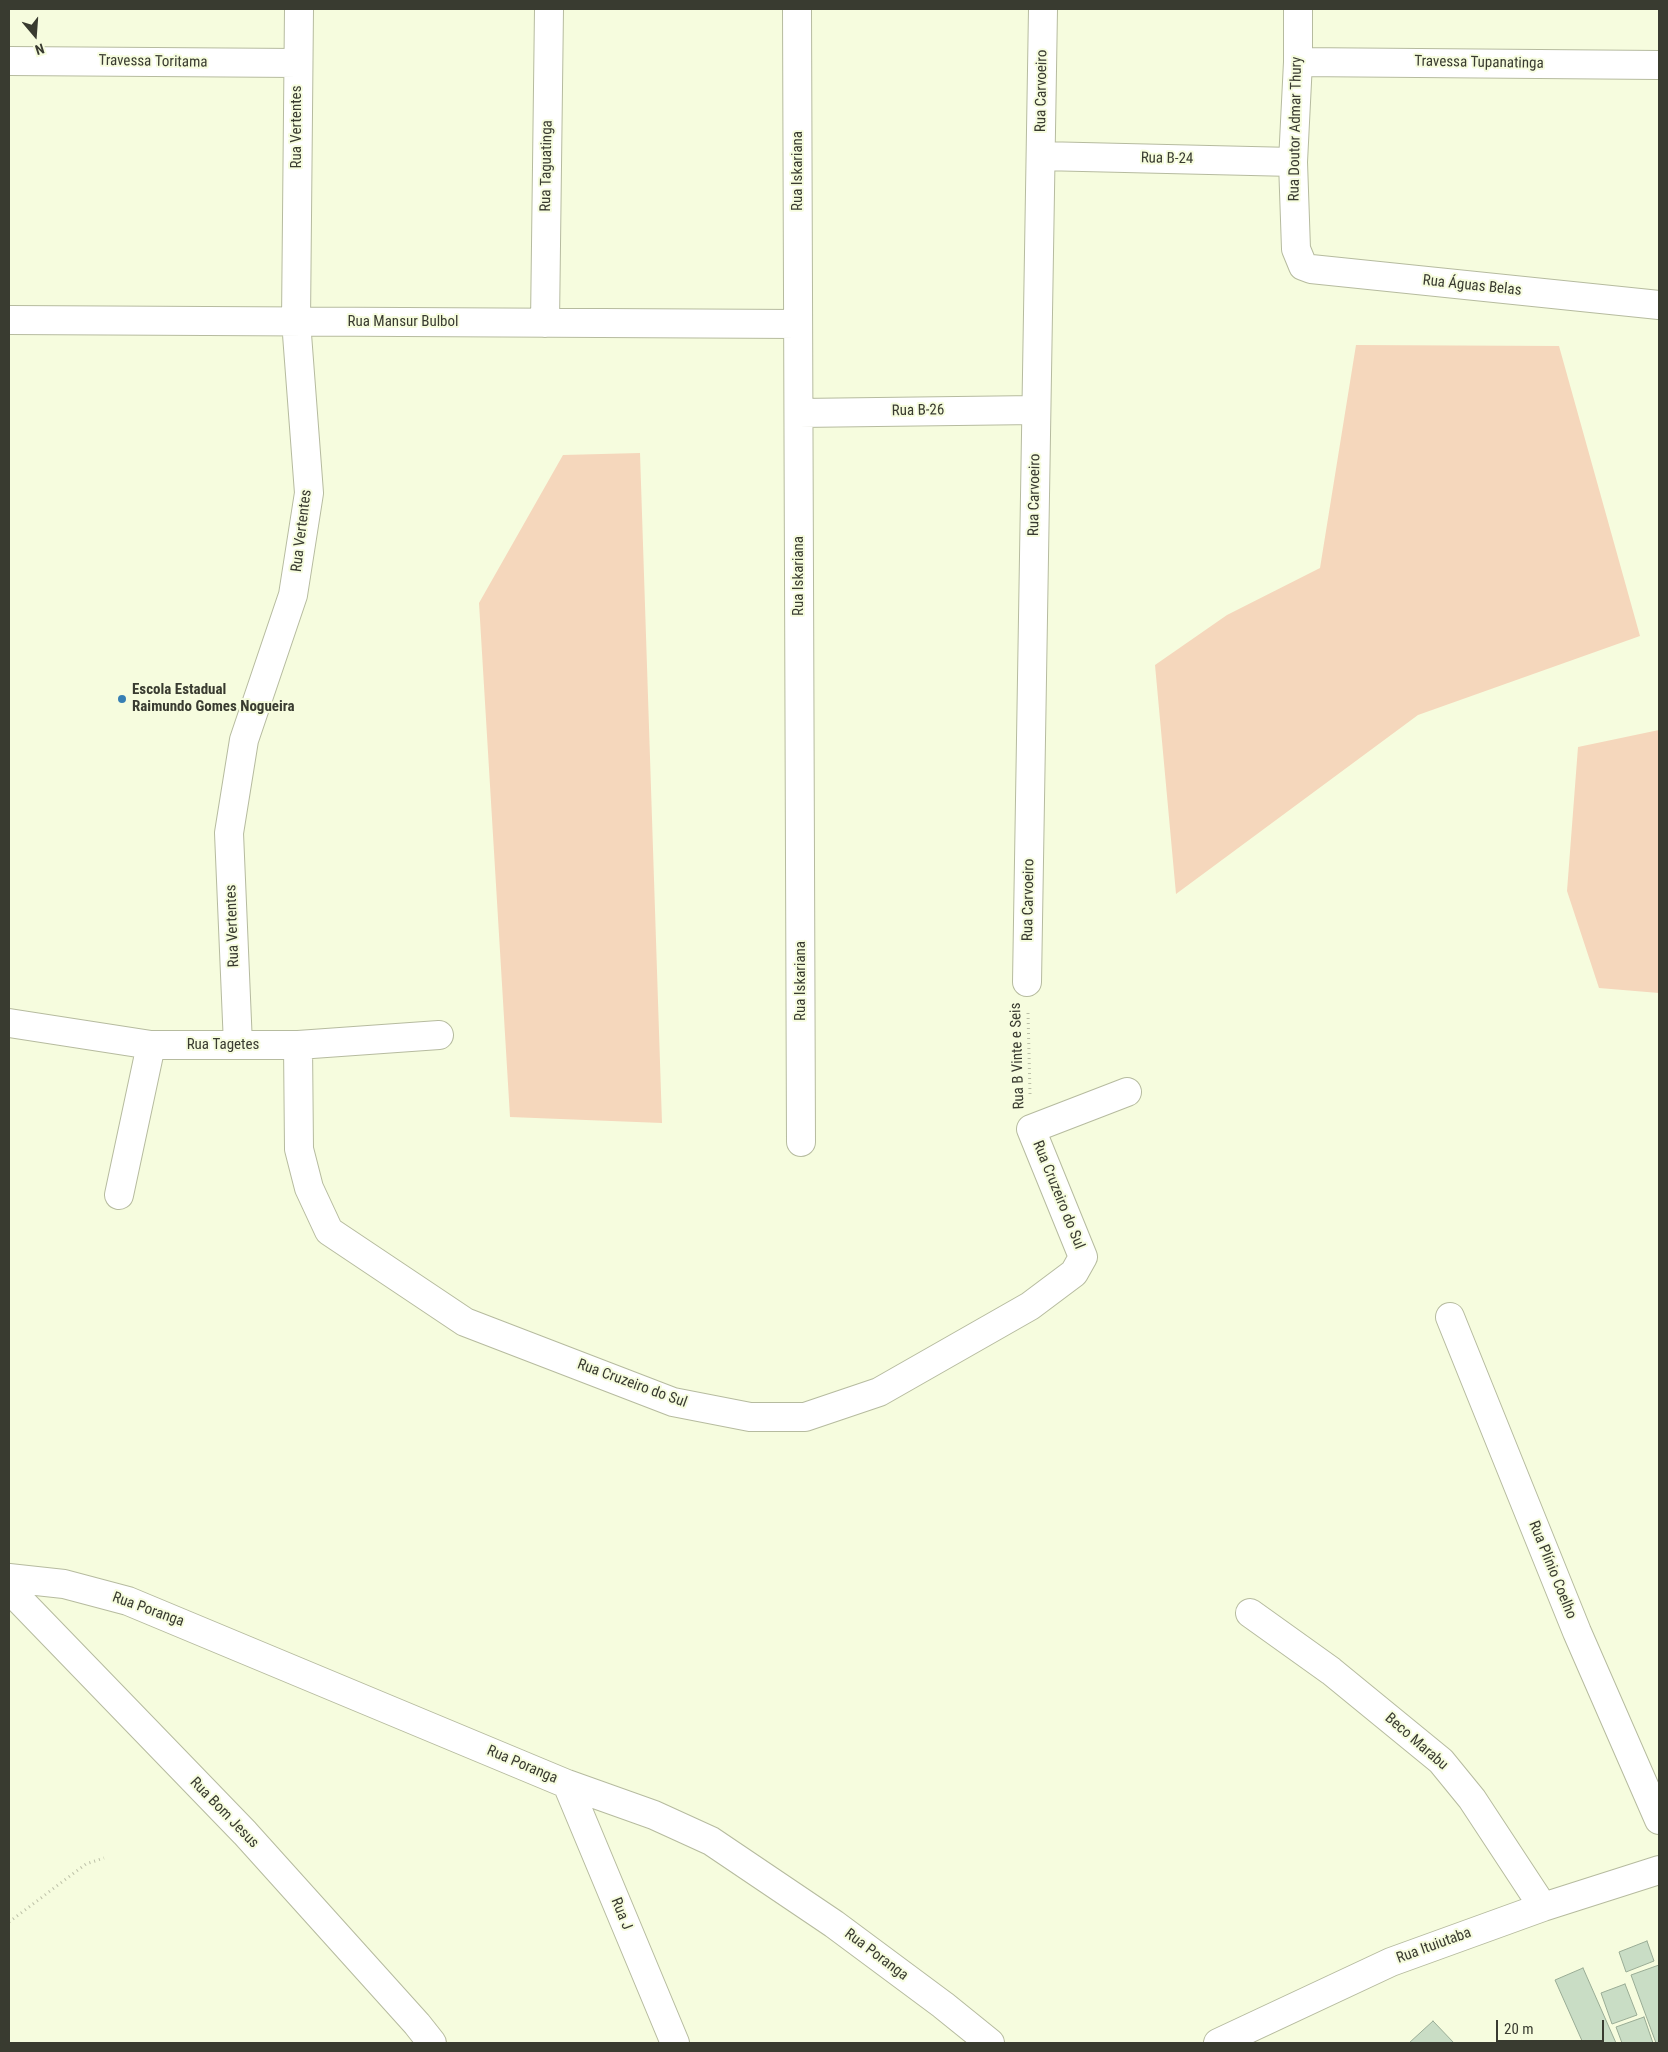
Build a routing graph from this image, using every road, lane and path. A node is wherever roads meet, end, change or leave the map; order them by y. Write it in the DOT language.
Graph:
graph roads {
  1 [pos="299,9"];
  2 [pos="549,9"];
  3 [pos="797,9"];
  4 [pos="1043,9"];
  5 [pos="1298,9"];
  6 [pos="9,61"];
  7 [pos="1298,62"];
  8 [pos="298,63"];
  9 [pos="1659,65"];
  10 [pos="1041,156"];
  11 [pos="1293,162"];
  12 [pos="1296,249"];
  13 [pos="1659,305"];
  14 [pos="9,320"];
  15 [pos="296,321"];
  16 [pos="545,323"];
  17 [pos="798,324"];
  18 [pos="1036,410"];
  19 [pos="799,413"];
  20 [pos="1027,982"];
  21 [pos="9,1023"];
  22 [pos="439,1035"];
  23 [pos="151,1045"];
  24 [pos="238,1045"];
  25 [pos="298,1045"];
  26 [pos="1127,1092"];
  27 [pos="1032,1129"];
  28 [pos="801,1142"];
  29 [pos="119,1195"];
  30 [pos="1450,1317"];
  31 [pos="9,1578"];
  32 [pos="9,1589"];
  33 [pos="1250,1613"];
  34 [pos="567,1784"];
  35 [pos="1659,1820"];
  36 [pos="104,1858"];
  37 [pos="1659,1870"];
  38 [pos="1544,1907"];
  39 [pos="9,1922"];
  40 [pos="432,2043"];
  41 [pos="675,2043"];
  42 [pos="990,2043"];
  43 [pos="1218,2043"];
  1 -- 8 [label="street, Rua Vertentes"];
  2 -- 16 [label="street, Rua Taguatinga"];
  3 -- 17 [label="street, Rua Iskariana"];
  4 -- 10 [label="street, Rua Carvoeiro"];
  5 -- 7 [label="street, Rua Doutor Admar Thury"];
  6 -- 8 [label="street, Travessa Toritama"];
  7 -- 9 [label="street, Travessa Tupanatinga"];
  7 -- 11 [label="street, Rua Doutor Admar Thury"];
  8 -- 15 [label="street, Rua Vertentes"];
  10 -- 11 [label="street, Rua B-24"];
  10 -- 18 [label="street, Rua Carvoeiro"];
  11 -- 12 [label="street, Rua Doutor Admar Thury"];
  12 -- 13 [label="street, Rua Águas Belas"];
  14 -- 15 [label="street, Rua Mansur Bulbol"];
  15 -- 16 [label="street, Rua Mansur Bulbol"];
  15 -- 24 [label="street, Rua Vertentes"];
  16 -- 17 [label="street, Rua Mansur Bulbol"];
  17 -- 19 [label="street, Rua Iskariana"];
  18 -- 19 [label="street, Rua B-26"];
  18 -- 20 [label="street, Rua Carvoeiro"];
  19 -- 28 [label="street, Rua Iskariana"];
  20 -- 27 [label="path, Rua B Vinte e Seis"];
  21 -- 23 [label="street, Rua Tagetes"];
  22 -- 25 [label="street, Rua Tagetes"];
  23 -- 24 [label="street, Rua Tagetes"];
  23 -- 29 [label="street"];
  24 -- 25 [label="street, Rua Tagetes"];
  25 -- 27 [label="street, Rua Cruzeiro do Sul"];
  26 -- 27 [label="street, Rua Cruzeiro do Sul"];
  30 -- 35 [label="street, Rua Plínio Coelho"];
  31 -- 34 [label="street, Rua Poranga"];
  32 -- 40 [label="street, Rua Bom Jesus"];
  33 -- 38 [label="street, Beco Marabu"];
  34 -- 41 [label="street, Rua J"];
  34 -- 42 [label="street, Rua Poranga"];
  36 -- 39 [label="path"];
  37 -- 38 [label="street, Rua Ituiutaba"];
  38 -- 43 [label="street, Rua Ituiutaba"];
}
